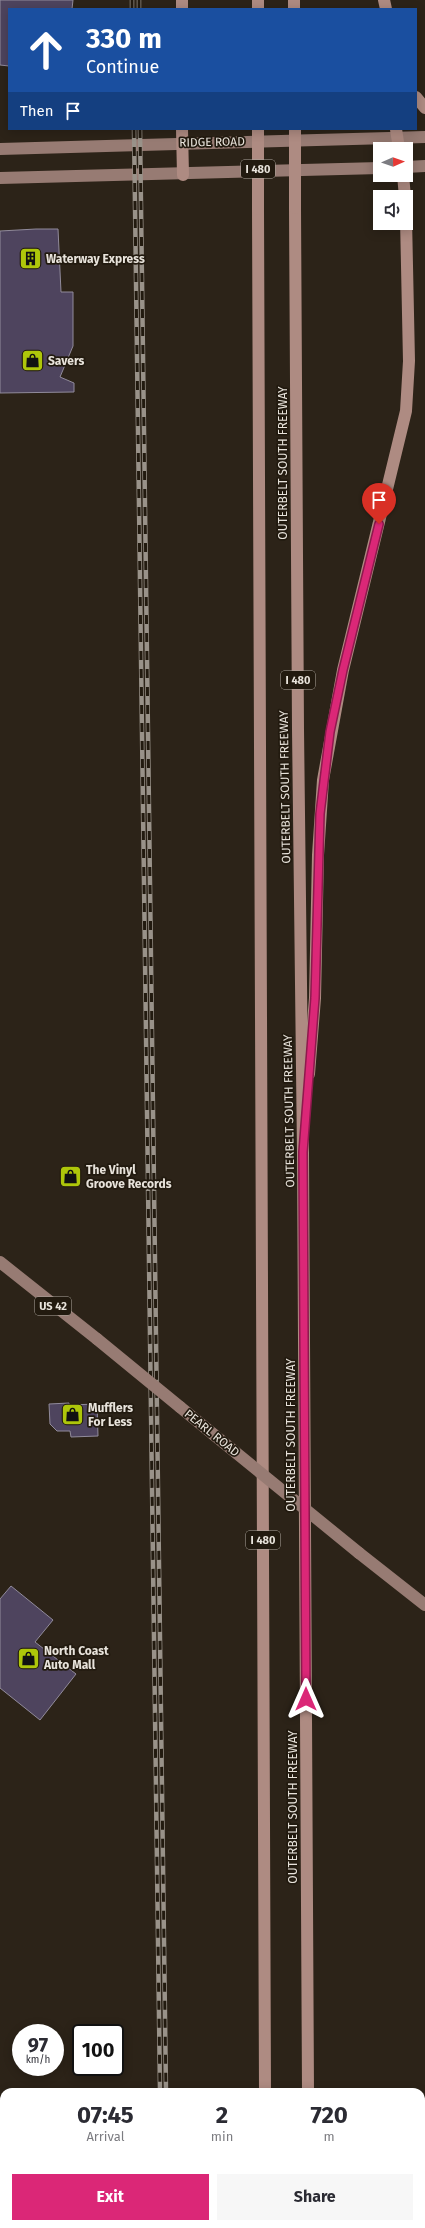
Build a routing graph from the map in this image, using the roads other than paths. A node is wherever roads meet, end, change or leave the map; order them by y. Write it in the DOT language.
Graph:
graph roads {
  1 [pos="417,98"];
  2 [pos="425,108"];
  3 [pos="182,130"];
  4 [pos="258,130"];
  5 [pos="295,130"];
  6 [pos="425,137"];
  7 [pos="398,139"];
  8 [pos="182,143"];
  9 [pos="0,149"];
  10 [pos="425,166"];
  11 [pos="413,167"];
  12 [pos="373,168"];
  13 [pos="183,175"];
  14 [pos="0,178"];
  15 [pos="406,230"];
  16 [pos="303,1152"];
  17 [pos="0,1262"];
  18 [pos="425,1605"];
  19 [pos="265,2088"];
  20 [pos="308,2088"];
  1 -- 2 [label="highway"];
  3 -- 8 [label="highway"];
  4 -- 19 [label="highway, OUTERBELT SOUTH FREEWAY / I 480, bridge"];
  5 -- 16 [label="highway, OUTERBELT SOUTH FREEWAY / I 480, bridge"];
  6 -- 7 [label="main road, RIDGE ROAD"];
  7 -- 8 [label="main road, RIDGE ROAD"];
  8 -- 9 [label="main road, RIDGE ROAD"];
  8 -- 13 [label="highway"];
  10 -- 11 [label="main road"];
  12 -- 13 [label="main road"];
  13 -- 14 [label="main road"];
  15 -- 16 [label="highway"];
  16 -- 20 [label="highway, OUTERBELT SOUTH FREEWAY / I 480"];
  17 -- 18 [label="main road, PEARL ROAD / US 42, bridge"];
}
